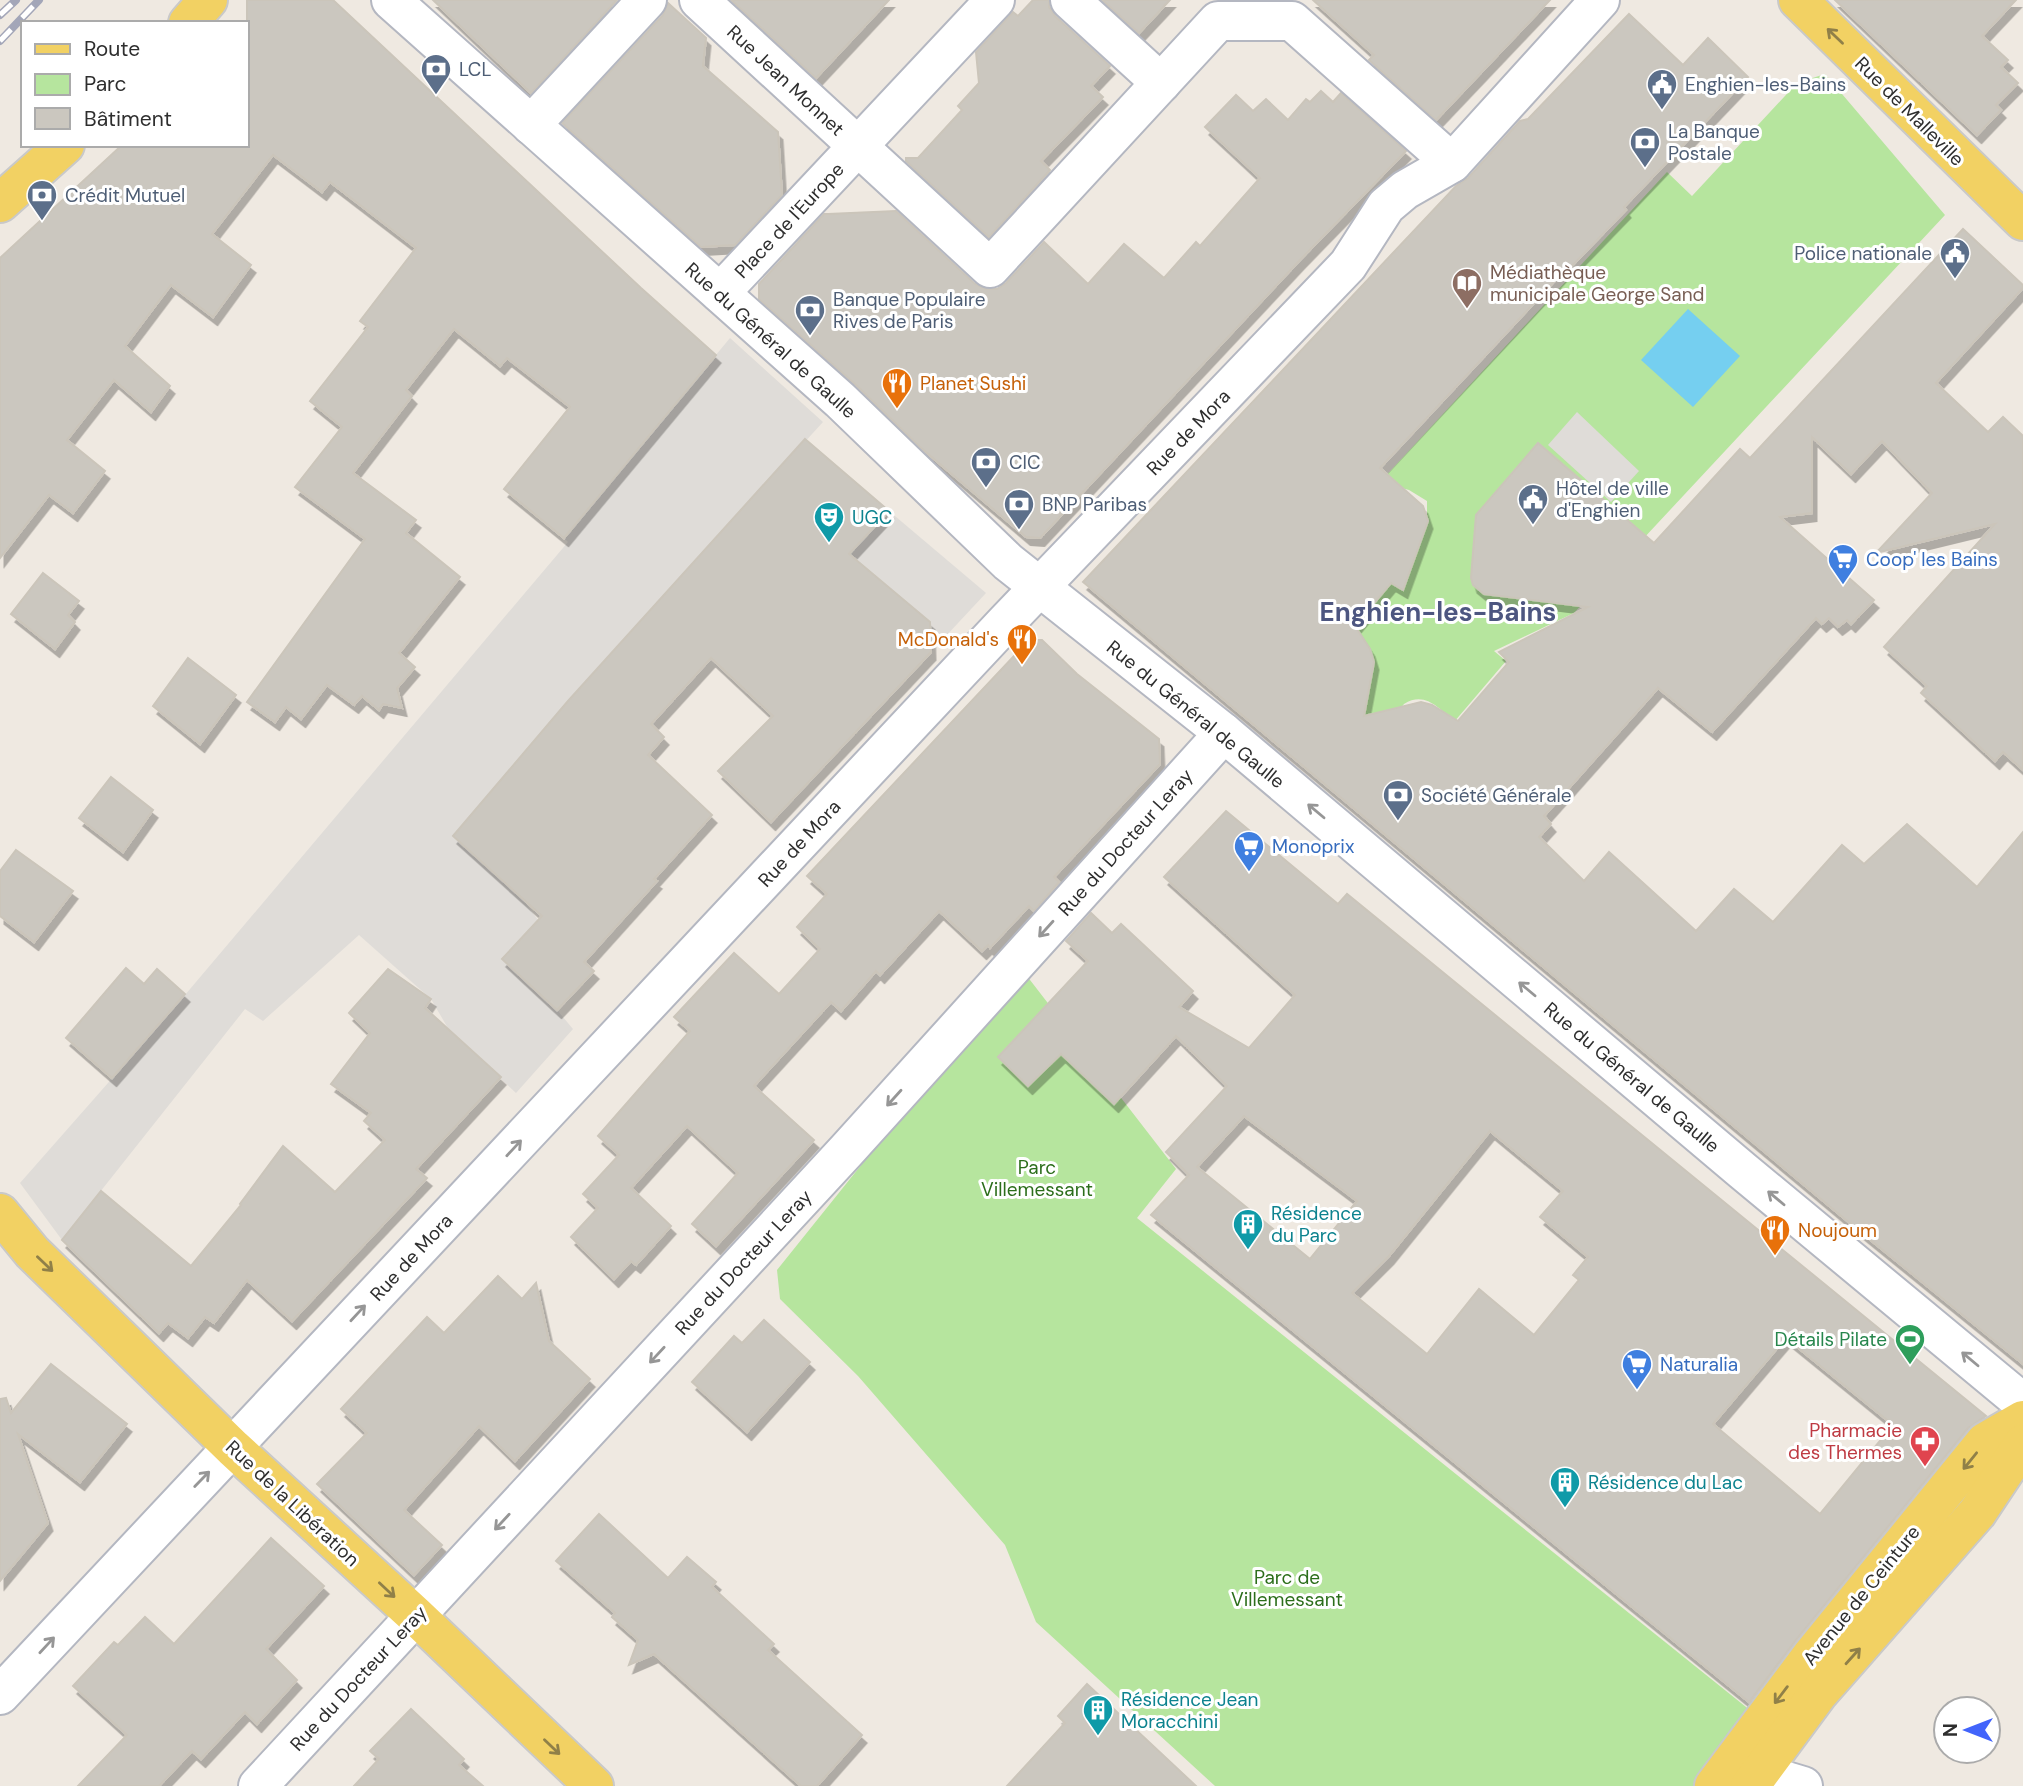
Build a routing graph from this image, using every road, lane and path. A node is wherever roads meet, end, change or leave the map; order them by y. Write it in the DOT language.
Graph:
graph roads {
  1 [pos="208,0"];
  2 [pos="391,0"];
  3 [pos="648,0"];
  4 [pos="995,0"];
  5 [pos="1070,0"];
  6 [pos="1600,0"];
  7 [pos="1798,0"];
  8 [pos="713,5"];
  9 [pos="190,21"];
  10 [pos="1161,83"];
  11 [pos="531,125"];
  12 [pos="63,147"];
  13 [pos="858,147"];
  14 [pos="1452,163"];
  15 [pos="0,203"];
  16 [pos="2023,221"];
  17 [pos="720,293"];
  18 [pos="1038,589"];
  19 [pos="1224,733"];
  20 [pos="0,1213"];
  21 [pos="2023,1403"];
  22 [pos="2023,1420"];
  23 [pos="2023,1444"];
  24 [pos="233,1448"];
  25 [pos="2023,1491"];
  26 [pos="1977,1513"];
  27 [pos="416,1616"];
  28 [pos="0,1695"];
  29 [pos="258,1786"];
  30 [pos="594,1786"];
  31 [pos="1714,1786"];
  32 [pos="1749,1786"];
  33 [pos="1778,1786"];
  34 [pos="1803,1786"];
  1 -- 9 [label="main road"];
  2 -- 11 [label="street, Rue du Général de Gaulle"];
  3 -- 11 [label="street"];
  4 -- 13 [label="street, Place de l'Europe"];
  5 -- 10 [label="street"];
  6 -- 14 [label="street, Rue de Mora"];
  16 -- 7 [label="main road, Rue de Malleville, one-way"];
  8 -- 13 [label="street, Rue Jean Monnet"];
  10 -- 13 [label="street, Rue Jean Monnet"];
  10 -- 14 [label="street"];
  11 -- 17 [label="street, Rue du Général de Gaulle"];
  12 -- 15 [label="main road"];
  13 -- 17 [label="street, Place de l'Europe"];
  14 -- 18 [label="street, Rue de Mora"];
  17 -- 18 [label="street, Rue du Général de Gaulle"];
  18 -- 19 [label="street, Rue du Général de Gaulle"];
  24 -- 18 [label="street, Rue de Mora, one-way"];
  21 -- 19 [label="street, Rue du Général de Gaulle, one-way"];
  19 -- 27 [label="street, Rue du Docteur Leray, one-way"];
  20 -- 24 [label="main road, Rue de la Libération, one-way"];
  22 -- 31 [label="main road, Avenue de Ceinture, one-way"];
  23 -- 26 [label="main road, Avenue de Ceinture"];
  24 -- 27 [label="main road, Rue de la Libération, one-way"];
  28 -- 24 [label="street, Rue de Mora, one-way"];
  25 -- 26 [label="main road"];
  32 -- 26 [label="main road, Avenue de Ceinture, one-way"];
  27 -- 29 [label="street, Rue du Docteur Leray"];
  27 -- 30 [label="main road, Rue de la Libération, one-way"];
  33 -- 34 [label="street"];
}
